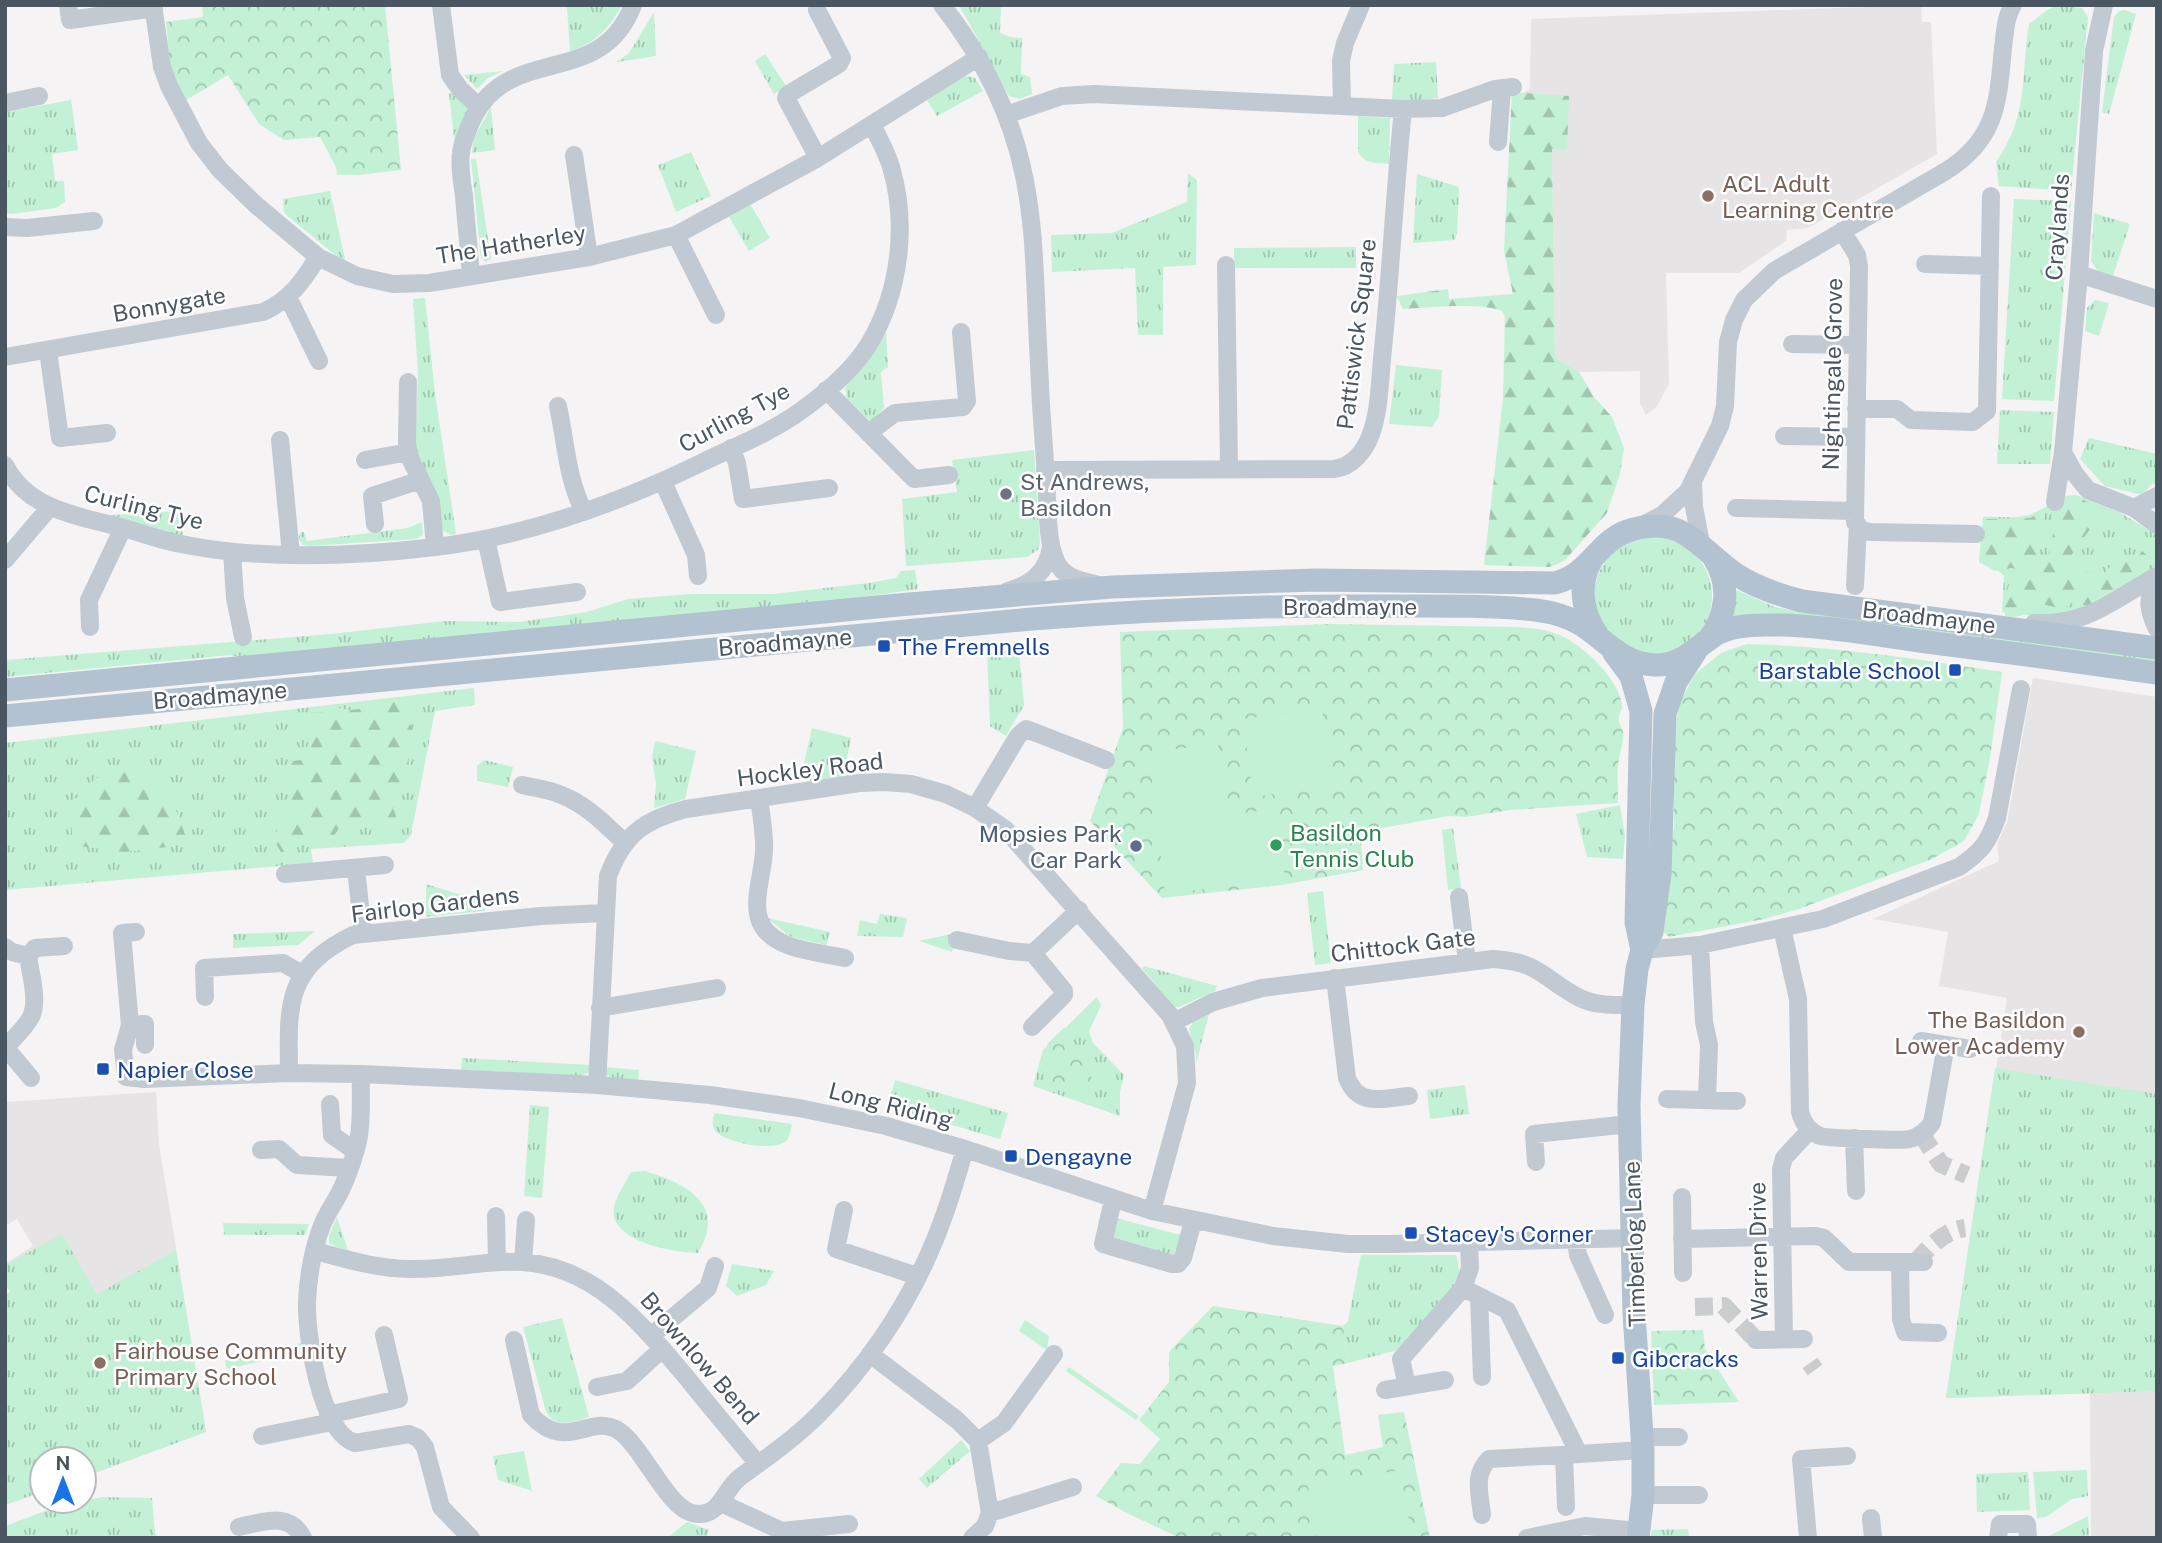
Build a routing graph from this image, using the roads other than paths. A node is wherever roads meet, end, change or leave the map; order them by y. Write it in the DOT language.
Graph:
graph roads {
  1 [pos="68,5"];
  2 [pos="441,5"];
  3 [pos="633,5"];
  4 [pos="942,5"];
  5 [pos="1361,5"];
  6 [pos="2013,5"];
  7 [pos="2104,5"];
  8 [pos="154,6"];
  9 [pos="817,10"];
  10 [pos="979,57"];
  11 [pos="39,96"];
  12 [pos="5,103"];
  13 [pos="1342,105"];
  14 [pos="478,107"];
  15 [pos="1403,108"];
  16 [pos="1006,115"];
  17 [pos="872,124"];
  18 [pos="1498,142"];
  19 [pos="574,155"];
  20 [pos="818,158"];
  21 [pos="1991,196"];
  22 [pos="94,221"];
  23 [pos="5,227"];
  24 [pos="1842,231"];
  25 [pos="677,235"];
  26 [pos="318,257"];
  27 [pos="589,257"];
  28 [pos="1925,264"];
  29 [pos="1226,265"];
  30 [pos="1990,266"];
  31 [pos="2079,274"];
  32 [pos="471,276"];
  33 [pos="288,297"];
  34 [pos="2157,299"];
  35 [pos="716,315"];
  36 [pos="961,332"];
  37 [pos="1792,344"];
  38 [pos="1857,345"];
  39 [pos="48,350"];
  40 [pos="5,357"];
  41 [pos="319,361"];
  42 [pos="408,382"];
  43 [pos="827,390"];
  44 [pos="558,406"];
  45 [pos="1856,409"];
  46 [pos="107,433"];
  47 [pos="868,433"];
  48 [pos="1784,436"];
  49 [pos="1856,437"];
  50 [pos="280,440"];
  51 [pos="731,448"];
  52 [pos="408,452"];
  53 [pos="2063,452"];
  54 [pos="365,460"];
  55 [pos="5,465"];
  56 [pos="1229,468"];
  57 [pos="1045,470"];
  58 [pos="949,475"];
  59 [pos="421,480"];
  60 [pos="663,482"];
  61 [pos="1693,483"];
  62 [pos="829,488"];
  63 [pos="2157,496"];
  64 [pos="2054,502"];
  65 [pos="50,507"];
  66 [pos="1735,508"];
  67 [pos="2134,508"];
  68 [pos="584,512"];
  69 [pos="1856,519"];
  70 [pos="375,524"];
  71 [pos="2157,525"];
  72 [pos="123,528"];
  73 [pos="1634,528"];
  74 [pos="1976,534"];
  75 [pos="486,539"];
  76 [pos="1051,543"];
  77 [pos="435,547"];
  78 [pos="1707,549"];
  79 [pos="9,552"];
  80 [pos="232,552"];
  81 [pos="290,554"];
  82 [pos="1592,560"];
  83 [pos="698,576"];
  84 [pos="2157,576"];
  85 [pos="2157,582"];
  86 [pos="1855,586"];
  87 [pos="1112,587"];
  88 [pos="577,592"];
  89 [pos="981,597"];
  90 [pos="1943,618"];
  91 [pos="90,627"];
  92 [pos="2157,629"];
  93 [pos="243,637"];
  94 [pos="1603,642"];
  95 [pos="1703,645"];
  96 [pos="2157,648"];
  97 [pos="2157,673"];
  98 [pos="2021,689"];
  99 [pos="5,690"];
  100 [pos="5,716"];
  101 [pos="1106,760"];
  102 [pos="522,785"];
  103 [pos="759,798"];
  104 [pos="975,808"];
  105 [pos="625,842"];
  106 [pos="385,866"];
  107 [pos="356,868"];
  108 [pos="285,874"];
  109 [pos="1459,897"];
  110 [pos="1079,910"];
  111 [pos="604,913"];
  112 [pos="1782,928"];
  113 [pos="135,932"];
  114 [pos="363,934"];
  115 [pos="957,940"];
  116 [pos="1700,944"];
  117 [pos="64,946"];
  118 [pos="5,947"];
  119 [pos="1642,950"];
  120 [pos="1032,953"];
  121 [pos="28,956"];
  122 [pos="845,958"];
  123 [pos="1466,962"];
  124 [pos="302,974"];
  125 [pos="1335,978"];
  126 [pos="717,988"];
  127 [pos="205,997"];
  128 [pos="1633,1005"];
  129 [pos="600,1008"];
  130 [pos="1174,1022"];
  131 [pos="130,1025"];
  132 [pos="1032,1027"];
  133 [pos="1921,1041"];
  134 [pos="145,1045"];
  135 [pos="1946,1045"];
  136 [pos="5,1047"];
  137 [pos="1970,1049"];
  138 [pos="289,1073"];
  139 [pos="361,1074"];
  140 [pos="31,1078"];
  141 [pos="597,1085"];
  142 [pos="1409,1096"];
  143 [pos="1667,1099"];
  144 [pos="1707,1100"];
  145 [pos="1737,1101"];
  146 [pos="330,1104"];
  147 [pos="1630,1124"];
  148 [pos="1810,1130"];
  149 [pos="1854,1138"];
  150 [pos="965,1149"];
  151 [pos="261,1150"];
  152 [pos="352,1160"];
  153 [pos="1536,1162"];
  154 [pos="1856,1191"];
  155 [pos="1114,1200"];
  156 [pos="1682,1205"];
  157 [pos="844,1210"];
  158 [pos="1153,1211"];
  159 [pos="496,1216"];
  160 [pos="526,1220"];
  161 [pos="1194,1222"];
  162 [pos="1782,1236"];
  163 [pos="1633,1238"];
  164 [pos="1682,1239"];
  165 [pos="1576,1240"];
  166 [pos="1469,1244"];
  167 [pos="316,1248"];
  168 [pos="497,1262"];
  169 [pos="523,1262"];
  170 [pos="1899,1262"];
  171 [pos="1924,1262"];
  172 [pos="715,1266"];
  173 [pos="1683,1273"];
  174 [pos="917,1276"];
  175 [pos="1471,1292"];
  176 [pos="1605,1315"];
  177 [pos="1938,1333"];
  178 [pos="384,1335"];
  179 [pos="1784,1339"];
  180 [pos="1804,1339"];
  181 [pos="514,1340"];
  182 [pos="1756,1340"];
  183 [pos="657,1342"];
  184 [pos="870,1354"];
  185 [pos="1054,1354"];
  186 [pos="1482,1377"];
  187 [pos="1445,1380"];
  188 [pos="1406,1386"];
  189 [pos="597,1387"];
  190 [pos="1385,1390"];
  191 [pos="330,1418"];
  192 [pos="262,1436"];
  193 [pos="1679,1437"];
  194 [pos="978,1441"];
  195 [pos="1643,1444"];
  196 [pos="1572,1455"];
  197 [pos="1847,1456"];
  198 [pos="758,1464"];
  199 [pos="1073,1487"];
  200 [pos="1643,1495"];
  201 [pos="1699,1495"];
  202 [pos="721,1503"];
  203 [pos="1566,1507"];
  204 [pos="990,1513"];
  205 [pos="1482,1515"];
  206 [pos="1871,1518"];
  207 [pos="849,1524"];
  208 [pos="239,1526"];
  209 [pos="1639,1534"];
  210 [pos="303,1538"];
  211 [pos="471,1538"];
  212 [pos="972,1538"];
  213 [pos="1527,1538"];
  214 [pos="1808,1538"];
  215 [pos="1873,1538"];
  216 [pos="1998,1538"];
  217 [pos="2028,1538"];
  1 -- 8 [label="street"];
  2 -- 14 [label="street"];
  3 -- 14 [label="street"];
  4 -- 10 [label="street"];
  5 -- 13 [label="street"];
  6 -- 24 [label="street"];
  7 -- 31 [label="street, Craylands"];
  8 -- 26 [label="street, The Hatherley"];
  9 -- 20 [label="street"];
  10 -- 16 [label="street"];
  10 -- 17 [label="street, The Hatherley"];
  11 -- 12 [label="street"];
  13 -- 15 [label="street"];
  13 -- 16 [label="street"];
  14 -- 32 [label="street"];
  15 -- 18 [label="street"];
  15 -- 56 [label="street, Pattiswick Square"];
  16 -- 57 [label="street"];
  17 -- 20 [label="street, The Hatherley"];
  17 -- 43 [label="street, Curling Tye"];
  19 -- 27 [label="street"];
  20 -- 25 [label="street, The Hatherley"];
  21 -- 30 [label="street"];
  22 -- 23 [label="street"];
  24 -- 38 [label="street, Nightingale Grove"];
  24 -- 61 [label="street"];
  25 -- 27 [label="street, The Hatherley"];
  25 -- 35 [label="street"];
  26 -- 32 [label="street, The Hatherley"];
  26 -- 33 [label="street, Bonnygate"];
  27 -- 32 [label="street, The Hatherley"];
  28 -- 30 [label="street"];
  29 -- 56 [label="street"];
  30 -- 45 [label="street"];
  31 -- 34 [label="street"];
  31 -- 53 [label="street, Craylands"];
  33 -- 39 [label="street, Bonnygate"];
  33 -- 41 [label="street"];
  36 -- 47 [label="street"];
  37 -- 38 [label="street"];
  38 -- 45 [label="street, Nightingale Grove"];
  39 -- 40 [label="street, Bonnygate"];
  39 -- 46 [label="street"];
  42 -- 52 [label="street"];
  43 -- 47 [label="street"];
  43 -- 51 [label="street, Curling Tye"];
  44 -- 68 [label="street"];
  45 -- 49 [label="street, Nightingale Grove"];
  47 -- 58 [label="street"];
  48 -- 49 [label="street"];
  49 -- 69 [label="street, Nightingale Grove"];
  50 -- 81 [label="street"];
  51 -- 60 [label="street, Curling Tye"];
  51 -- 62 [label="street"];
  52 -- 54 [label="street"];
  52 -- 59 [label="street"];
  53 -- 64 [label="street, Craylands"];
  53 -- 67 [label="street"];
  55 -- 65 [label="street, Curling Tye"];
  56 -- 57 [label="street, Pattiswick Square"];
  57 -- 76 [label="street"];
  59 -- 70 [label="street"];
  59 -- 77 [label="street"];
  60 -- 68 [label="street, Curling Tye"];
  60 -- 83 [label="street"];
  61 -- 73 [label="street"];
  61 -- 78 [label="street"];
  63 -- 67 [label="street"];
  65 -- 72 [label="street, Curling Tye"];
  65 -- 79 [label="street"];
  66 -- 69 [label="street"];
  67 -- 71 [label="street"];
  68 -- 75 [label="street, Curling Tye"];
  69 -- 74 [label="street"];
  69 -- 86 [label="street, Nightingale Grove"];
  72 -- 80 [label="street, Curling Tye"];
  72 -- 91 [label="street"];
  73 -- 78 [label="main road, Broadmayne"];
  73 -- 82 [label="main road, Broadmayne"];
  75 -- 77 [label="street, Curling Tye"];
  75 -- 88 [label="street"];
  76 -- 87 [label="street"];
  76 -- 89 [label="street"];
  77 -- 81 [label="street, Curling Tye"];
  78 -- 90 [label="main road, Broadmayne"];
  78 -- 95 [label="main road"];
  80 -- 81 [label="street, Curling Tye"];
  80 -- 93 [label="street"];
  82 -- 87 [label="main road, Broadmayne"];
  82 -- 94 [label="main road"];
  84 -- 90 [label="street"];
  85 -- 92 [label="street"];
  87 -- 89 [label="main road, Broadmayne"];
  89 -- 99 [label="main road, Broadmayne"];
  90 -- 96 [label="main road, Broadmayne"];
  94 -- 95 [label="main road, Broadmayne"];
  94 -- 100 [label="main road, Broadmayne"];
  94 -- 119 [label="main road, Timberlog Lane"];
  95 -- 97 [label="main road, Broadmayne"];
  95 -- 119 [label="main road, Timberlog Lane"];
  98 -- 112 [label="street"];
  101 -- 104 [label="street"];
  102 -- 105 [label="street"];
  103 -- 104 [label="street, Hockley Road"];
  103 -- 105 [label="street, Hockley Road"];
  103 -- 122 [label="street"];
  104 -- 110 [label="street, Hockley Road"];
  105 -- 111 [label="street, Hockley Road"];
  106 -- 107 [label="street"];
  107 -- 108 [label="street"];
  107 -- 114 [label="street"];
  109 -- 123 [label="street"];
  110 -- 120 [label="street"];
  110 -- 130 [label="street, Hockley Road"];
  111 -- 114 [label="street, Fairlop Gardens"];
  111 -- 129 [label="street, Hockley Road"];
  112 -- 116 [label="street"];
  112 -- 148 [label="street"];
  113 -- 131 [label="street"];
  114 -- 124 [label="street, Fairlop Gardens"];
  115 -- 120 [label="street"];
  116 -- 119 [label="street"];
  116 -- 144 [label="street"];
  117 -- 121 [label="street"];
  118 -- 121 [label="street"];
  119 -- 128 [label="main road, Timberlog Lane"];
  120 -- 132 [label="street"];
  121 -- 136 [label="street"];
  123 -- 125 [label="street, Chittock Gate"];
  123 -- 128 [label="street, Chittock Gate"];
  124 -- 127 [label="street"];
  124 -- 138 [label="street, Fairlop Gardens"];
  125 -- 130 [label="street, Chittock Gate"];
  125 -- 142 [label="street"];
  126 -- 129 [label="street"];
  128 -- 147 [label="main road, Timberlog Lane"];
  129 -- 141 [label="street, Hockley Road"];
  130 -- 158 [label="street, Hockley Road"];
  131 -- 134 [label="street"];
  131 -- 138 [label="street, Long Riding"];
  133 -- 135 [label="street"];
  135 -- 137 [label="street"];
  135 -- 149 [label="street"];
  136 -- 140 [label="street"];
  138 -- 139 [label="street, Long Riding"];
  139 -- 141 [label="street, Long Riding"];
  139 -- 152 [label="street"];
  141 -- 150 [label="street, Long Riding"];
  143 -- 144 [label="street"];
  144 -- 145 [label="street"];
  146 -- 152 [label="street"];
  147 -- 153 [label="street"];
  147 -- 163 [label="main road, Timberlog Lane"];
  148 -- 149 [label="street"];
  148 -- 162 [label="street, Warren Drive"];
  149 -- 154 [label="street"];
  150 -- 155 [label="street, Long Riding"];
  150 -- 174 [label="street"];
  151 -- 152 [label="street"];
  152 -- 167 [label="street"];
  155 -- 158 [label="street, Long Riding"];
  155 -- 161 [label="street"];
  156 -- 164 [label="street"];
  157 -- 174 [label="street"];
  158 -- 161 [label="street, Long Riding"];
  159 -- 168 [label="street"];
  160 -- 169 [label="street"];
  161 -- 166 [label="street, Long Riding"];
  162 -- 164 [label="street"];
  162 -- 170 [label="street"];
  162 -- 179 [label="street, Warren Drive"];
  163 -- 165 [label="street, Long Riding"];
  163 -- 195 [label="main road, Timberlog Lane"];
  164 -- 173 [label="street"];
  165 -- 166 [label="street, Long Riding"];
  165 -- 176 [label="street"];
  166 -- 175 [label="street"];
  167 -- 168 [label="street, Brownlow Bend"];
  167 -- 191 [label="street"];
  168 -- 169 [label="street, Brownlow Bend"];
  169 -- 183 [label="street, Brownlow Bend"];
  170 -- 171 [label="street"];
  170 -- 177 [label="street"];
  172 -- 183 [label="street"];
  174 -- 184 [label="street"];
  175 -- 186 [label="street"];
  175 -- 188 [label="street"];
  175 -- 196 [label="street"];
  178 -- 191 [label="street"];
  179 -- 180 [label="street, Warren Drive"];
  179 -- 182 [label="street, Warren Drive"];
  181 -- 202 [label="street"];
  183 -- 189 [label="street"];
  183 -- 198 [label="street, Brownlow Bend"];
  184 -- 194 [label="street"];
  184 -- 198 [label="street"];
  185 -- 194 [label="street"];
  187 -- 188 [label="street"];
  188 -- 190 [label="street"];
  191 -- 192 [label="street"];
  191 -- 211 [label="street"];
  193 -- 195 [label="street"];
  194 -- 204 [label="street"];
  195 -- 196 [label="street"];
  195 -- 200 [label="main road, Timberlog Lane"];
  196 -- 203 [label="street"];
  196 -- 205 [label="street"];
  197 -- 214 [label="street"];
  198 -- 202 [label="street"];
  199 -- 204 [label="street"];
  200 -- 201 [label="street"];
  200 -- 209 [label="main road, Timberlog Lane"];
  202 -- 207 [label="street"];
  204 -- 212 [label="street"];
  206 -- 215 [label="street"];
  208 -- 210 [label="street"];
  209 -- 213 [label="street"];
  216 -- 217 [label="street"];
}
